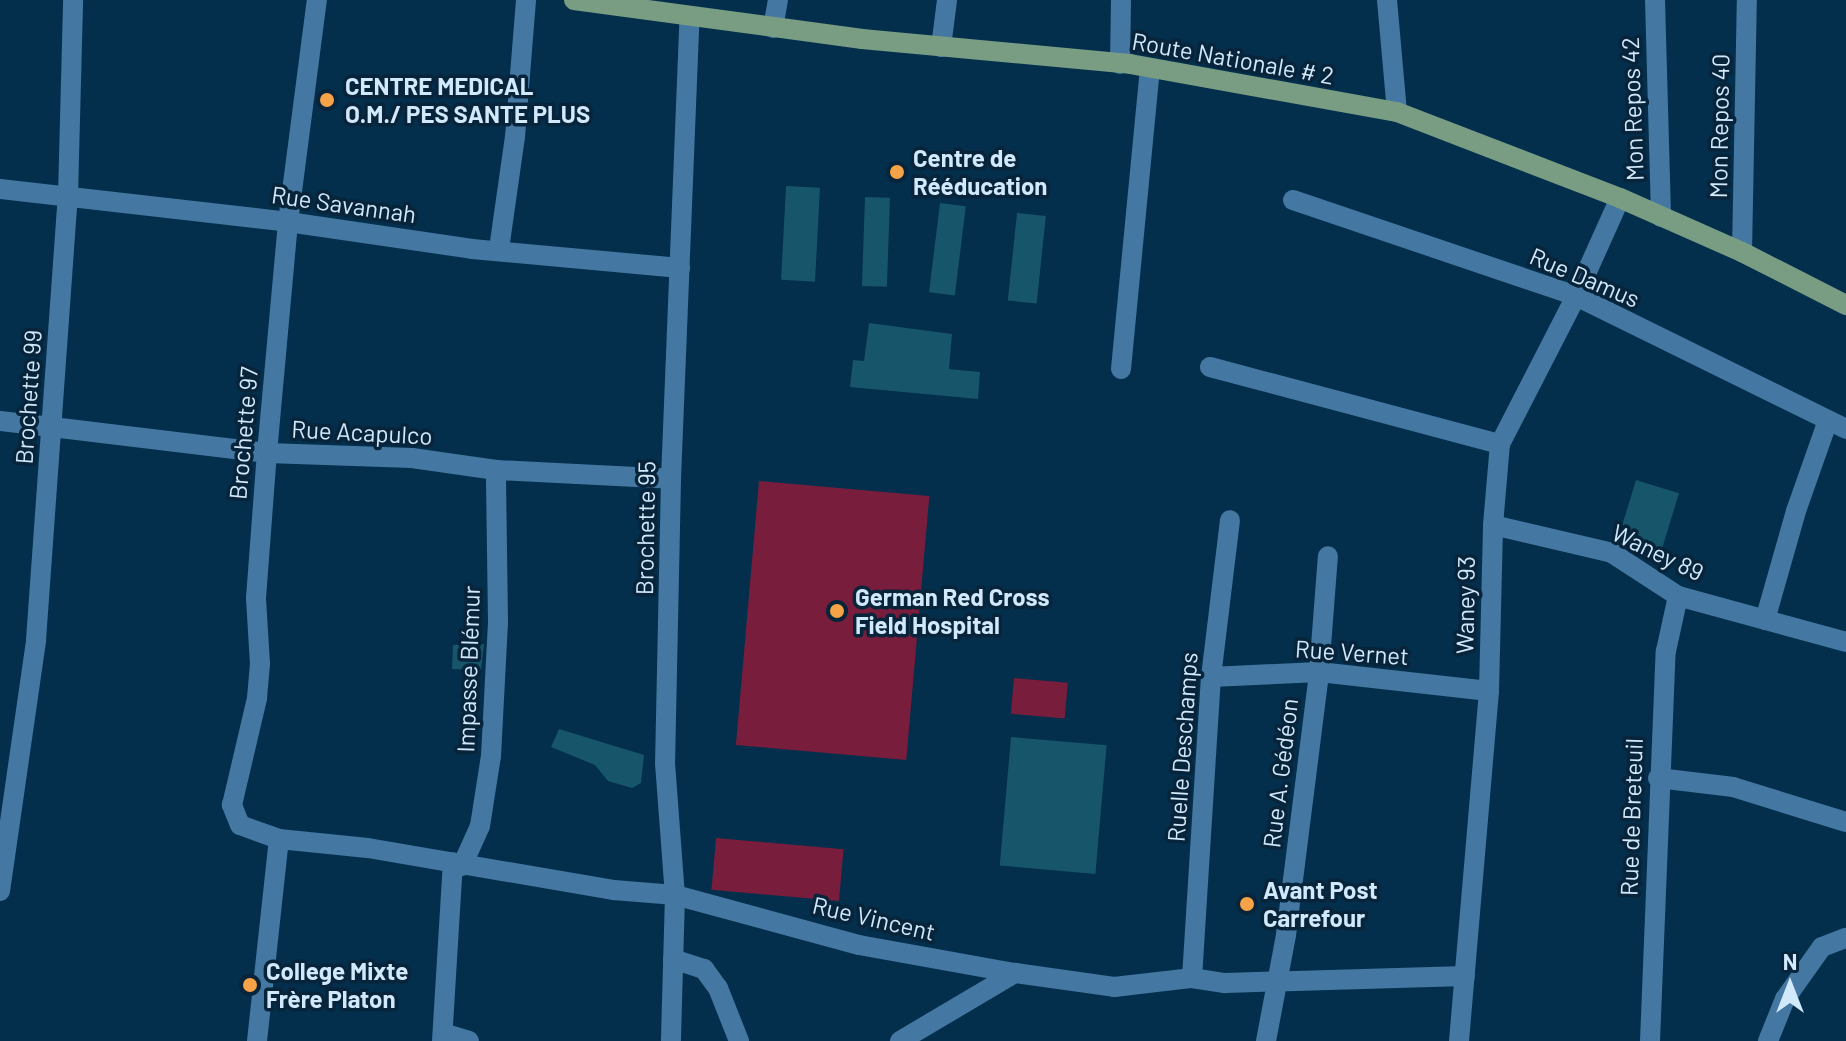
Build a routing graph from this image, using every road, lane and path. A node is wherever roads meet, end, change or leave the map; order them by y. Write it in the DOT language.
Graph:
graph roads {
  1 [pos="73,0"];
  2 [pos="317,0"];
  3 [pos="526,0"];
  4 [pos="574,0"];
  5 [pos="778,0"];
  6 [pos="947,0"];
  7 [pos="1121,0"];
  8 [pos="1387,0"];
  9 [pos="1655,0"];
  10 [pos="1747,0"];
  11 [pos="690,16"];
  12 [pos="773,28"];
  13 [pos="941,47"];
  14 [pos="1120,64"];
  15 [pos="1150,68"];
  16 [pos="1397,112"];
  17 [pos="0,189"];
  18 [pos="68,196"];
  19 [pos="1620,198"];
  20 [pos="1293,200"];
  21 [pos="1661,217"];
  22 [pos="288,222"];
  23 [pos="499,249"];
  24 [pos="1742,252"];
  25 [pos="680,268"];
  26 [pos="1576,296"];
  27 [pos="1846,305"];
  28 [pos="1210,367"];
  29 [pos="1121,369"];
  30 [pos="0,421"];
  31 [pos="1837,425"];
  32 [pos="52,427"];
  33 [pos="1500,444"];
  34 [pos="267,453"];
  35 [pos="496,470"];
  36 [pos="671,479"];
  37 [pos="1230,520"];
  38 [pos="1493,525"];
  39 [pos="1328,556"];
  40 [pos="1678,596"];
  41 [pos="1765,620"];
  42 [pos="1846,642"];
  43 [pos="1319,672"];
  44 [pos="1211,677"];
  45 [pos="1489,691"];
  46 [pos="1658,778"];
  47 [pos="1846,822"];
  48 [pos="4,830"];
  49 [pos="279,839"];
  50 [pos="457,864"];
  51 [pos="0,891"];
  52 [pos="675,895"];
  53 [pos="1846,938"];
  54 [pos="673,959"];
  55 [pos="1015,973"];
  56 [pos="1465,976"];
  57 [pos="1192,978"];
  58 [pos="1279,982"];
  59 [pos="443,1037"];
  60 [pos="257,1041"];
  61 [pos="469,1041"];
  62 [pos="671,1041"];
  63 [pos="739,1041"];
  64 [pos="900,1041"];
  65 [pos="1266,1041"];
  66 [pos="1459,1041"];
  67 [pos="1650,1041"];
  68 [pos="1768,1041"];
  1 -- 18 [label="street, Brochette 99"];
  2 -- 22 [label="street, Brochette 97"];
  3 -- 23 [label="street"];
  4 -- 11 [label="main road, Route Nationale # 2"];
  5 -- 12 [label="street"];
  6 -- 13 [label="street"];
  7 -- 14 [label="street"];
  8 -- 16 [label="street"];
  9 -- 21 [label="street, Mon Repos 42"];
  10 -- 24 [label="street, Mon Repos 40"];
  11 -- 12 [label="main road, Route Nationale # 2"];
  11 -- 25 [label="street, Brochette 95"];
  12 -- 13 [label="main road, Route Nationale # 2"];
  13 -- 14 [label="main road, Route Nationale # 2"];
  14 -- 15 [label="main road, Route Nationale # 2"];
  15 -- 16 [label="main road, Route Nationale # 2"];
  15 -- 29 [label="street"];
  16 -- 19 [label="main road, Route Nationale # 2"];
  17 -- 18 [label="street, Rue Savannah"];
  18 -- 22 [label="street, Rue Savannah"];
  18 -- 32 [label="street, Brochette 99"];
  19 -- 21 [label="main road, Route Nationale # 2"];
  19 -- 26 [label="street, Waney 93"];
  20 -- 26 [label="street, Rue Damus"];
  21 -- 24 [label="main road, Route Nationale # 2"];
  22 -- 23 [label="street, Rue Savannah"];
  22 -- 34 [label="street, Brochette 97"];
  23 -- 25 [label="street, Rue Savannah"];
  24 -- 27 [label="main road, Route Nationale # 2"];
  25 -- 36 [label="street, Brochette 95"];
  26 -- 31 [label="street, Rue Damus"];
  26 -- 33 [label="street, Waney 93"];
  28 -- 33 [label="street"];
  30 -- 32 [label="street, Rue Acapulco"];
  31 -- 41 [label="street"];
  32 -- 34 [label="street, Rue Acapulco"];
  32 -- 48 [label="street, Brochette 99"];
  33 -- 38 [label="street, Waney 93"];
  34 -- 35 [label="street, Rue Acapulco"];
  34 -- 49 [label="street, Brochette 97"];
  35 -- 36 [label="street, Rue Acapulco"];
  35 -- 50 [label="street, Impasse Blémur"];
  36 -- 52 [label="street, Brochette 95"];
  37 -- 44 [label="street, Ruelle Deschamps"];
  38 -- 40 [label="street, Waney 89"];
  38 -- 45 [label="street, Waney 93"];
  39 -- 43 [label="street, Rue A. Gédéon"];
  40 -- 41 [label="street, Waney 89"];
  40 -- 46 [label="street, Rue de Breteuil"];
  41 -- 42 [label="street, Waney 89"];
  43 -- 44 [label="street, Rue Vernet"];
  43 -- 45 [label="street, Rue Vernet"];
  43 -- 58 [label="street, Rue A. Gédéon"];
  44 -- 57 [label="street, Ruelle Deschamps"];
  45 -- 56 [label="street, Waney 93"];
  46 -- 47 [label="street"];
  46 -- 67 [label="street, Rue de Breteuil"];
  48 -- 51 [label="street, Brochette 99"];
  49 -- 50 [label="street, Rue Vincent"];
  49 -- 60 [label="street"];
  50 -- 52 [label="street, Rue Vincent"];
  50 -- 59 [label="street"];
  52 -- 54 [label="street, Brochette 95"];
  52 -- 55 [label="street, Rue Vincent"];
  53 -- 68 [label="street"];
  54 -- 62 [label="street, Brochette 95"];
  54 -- 63 [label="street"];
  55 -- 57 [label="street, Rue Vincent"];
  55 -- 64 [label="street"];
  56 -- 58 [label="street, Rue Vincent"];
  56 -- 66 [label="street, Waney 93"];
  57 -- 58 [label="street, Rue Vincent"];
  58 -- 65 [label="street, Rue A. Gédéon"];
  59 -- 61 [label="street"];
}
